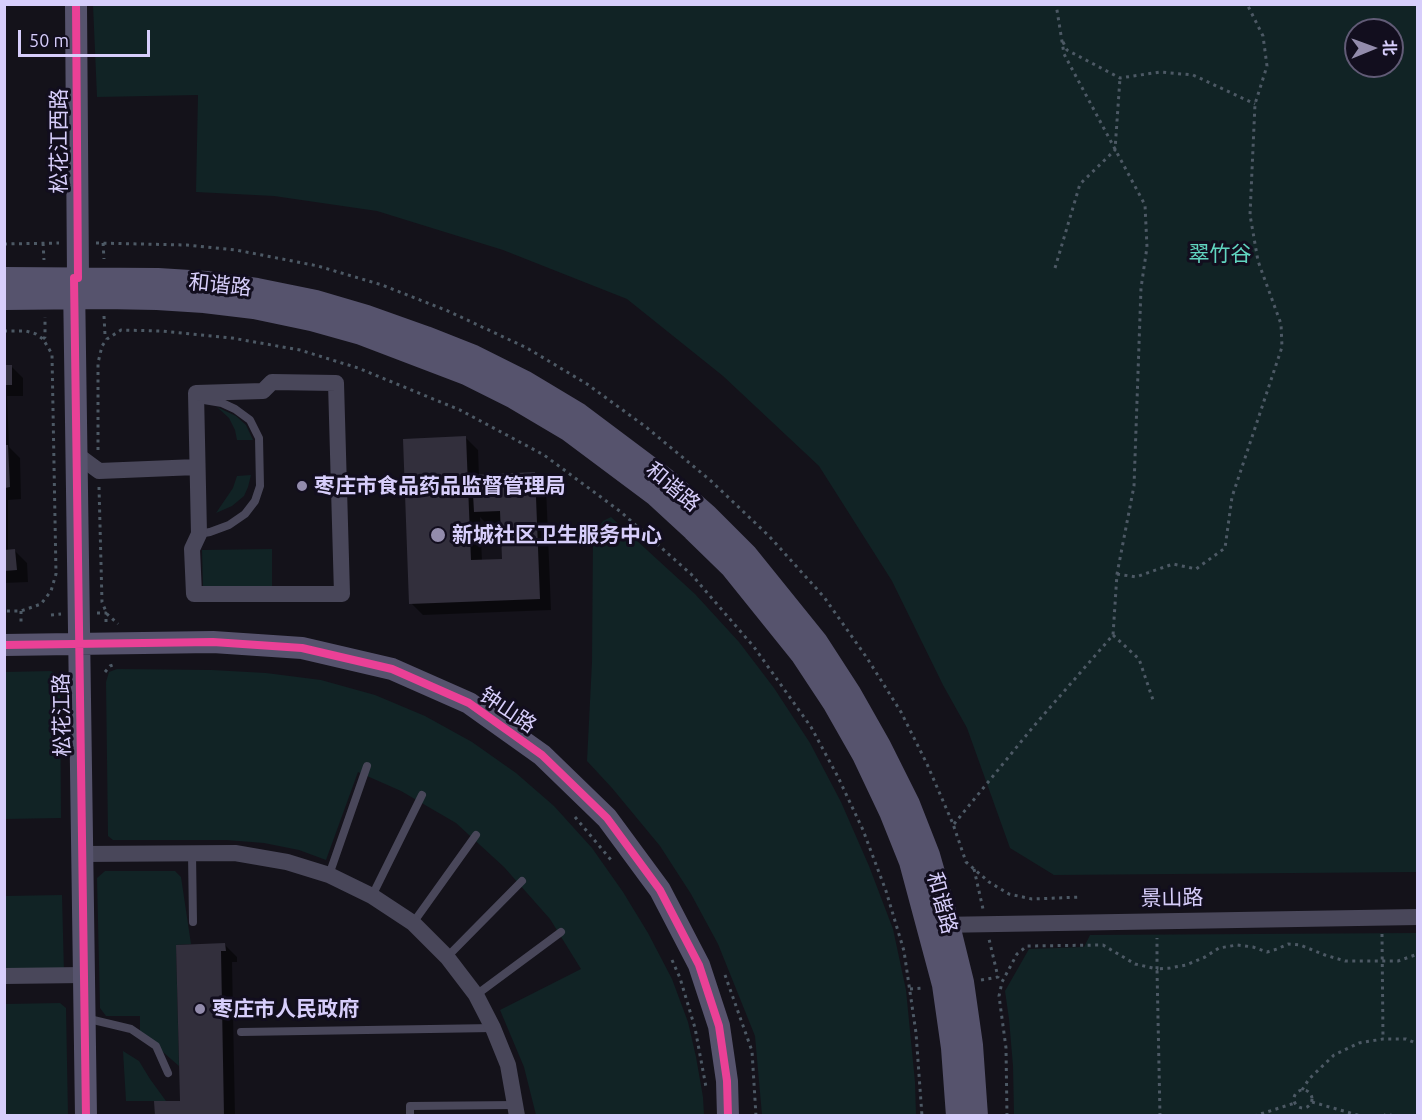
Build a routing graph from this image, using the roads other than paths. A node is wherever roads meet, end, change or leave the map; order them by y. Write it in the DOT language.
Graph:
graph roads {
  1 [pos="76,4"];
  2 [pos="4,278"];
  3 [pos="75,285"];
  4 [pos="4,299"];
  5 [pos="197,399"];
  6 [pos="76,454"];
  7 [pos="197,466"];
  8 [pos="199,534"];
  9 [pos="79,644"];
  10 [pos="4,645"];
  11 [pos="368,766"];
  12 [pos="422,795"];
  13 [pos="476,835"];
  14 [pos="192,853"];
  15 [pos="82,854"];
  16 [pos="329,875"];
  17 [pos="522,880"];
  18 [pos="372,896"];
  19 [pos="1418,917"];
  20 [pos="193,921"];
  21 [pos="413,923"];
  22 [pos="938,925"];
  23 [pos="561,932"];
  24 [pos="447,957"];
  25 [pos="84,975"];
  26 [pos="4,976"];
  27 [pos="476,995"];
  28 [pos="84,1018"];
  29 [pos="493,1028"];
  30 [pos="241,1032"];
  31 [pos="168,1073"];
  32 [pos="517,1110"];
  33 [pos="86,1116"];
  34 [pos="410,1116"];
  35 [pos="728,1116"];
  36 [pos="957,1116"];
  37 [pos="976,1116"];
  1 -- 3 [label="street, 松花江西路"];
  2 -- 3 [label="street, 和谐路"];
  3 -- 4 [label="street, 和谐路"];
  3 -- 6 [label="street, 松花江路"];
  3 -- 22 [label="street, 和谐路"];
  5 -- 7 [label="street"];
  5 -- 8 [label="lane"];
  5 -- 8 [label="street"];
  6 -- 7 [label="street"];
  6 -- 9 [label="street, 松花江路"];
  7 -- 8 [label="street"];
  9 -- 10 [label="street, 钟山路"];
  9 -- 15 [label="street, 松花江路"];
  9 -- 35 [label="street, 钟山路"];
  11 -- 16 [label="lane"];
  12 -- 18 [label="lane"];
  13 -- 21 [label="lane"];
  14 -- 15 [label="street"];
  14 -- 16 [label="street"];
  14 -- 20 [label="lane"];
  15 -- 25 [label="street, 松花江路"];
  16 -- 18 [label="street"];
  17 -- 24 [label="lane"];
  18 -- 21 [label="street"];
  19 -- 22 [label="street, 景山路"];
  21 -- 24 [label="street"];
  22 -- 36 [label="street, 和谐路"];
  22 -- 37 [label="street, 和谐路"];
  23 -- 27 [label="lane"];
  24 -- 27 [label="street"];
  25 -- 26 [label="street"];
  25 -- 28 [label="street, 松花江路"];
  27 -- 29 [label="street"];
  28 -- 31 [label="lane"];
  28 -- 33 [label="street, 松花江路"];
  29 -- 30 [label="lane"];
  29 -- 32 [label="street"];
  32 -- 34 [label="lane"];
}
